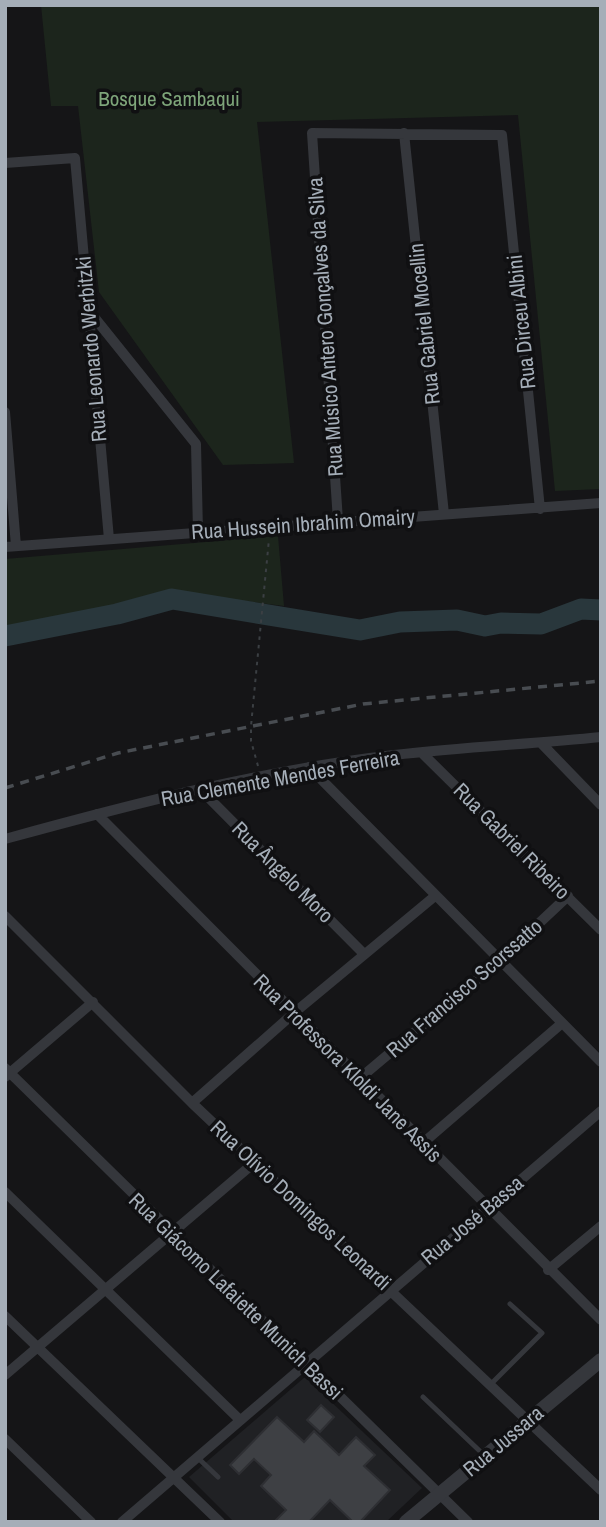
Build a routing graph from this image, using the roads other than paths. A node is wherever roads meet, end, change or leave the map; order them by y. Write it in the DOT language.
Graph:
graph roads {
  1 [pos="404,133"];
  2 [pos="5,163"];
  3 [pos="86,307"];
  4 [pos="5,412"];
  5 [pos="601,503"];
  6 [pos="540,509"];
  7 [pos="444,514"];
  8 [pos="338,521"];
  9 [pos="198,532"];
  10 [pos="109,539"];
  11 [pos="10,546"];
  12 [pos="601,737"];
  13 [pos="541,743"];
  14 [pos="422,753"];
  15 [pos="309,768"];
  16 [pos="201,790"];
  17 [pos="601,805"];
  18 [pos="97,814"];
  19 [pos="5,839"];
  20 [pos="435,896"];
  21 [pos="568,896"];
  22 [pos="5,916"];
  23 [pos="601,930"];
  24 [pos="364,954"];
  25 [pos="500,960"];
  26 [pos="93,1002"];
  27 [pos="293,1013"];
  28 [pos="561,1024"];
  29 [pos="601,1062"];
  30 [pos="7,1073"];
  31 [pos="359,1079"];
  32 [pos="192,1103"];
  33 [pos="601,1111"];
  34 [pos="423,1143"];
  35 [pos="256,1162"];
  36 [pos="5,1192"];
  37 [pos="487,1208"];
  38 [pos="601,1226"];
  39 [pos="171,1233"];
  40 [pos="548,1270"];
  41 [pos="105,1290"];
  42 [pos="391,1290"];
  43 [pos="510,1304"];
  44 [pos="5,1316"];
  45 [pos="601,1320"];
  46 [pos="38,1347"];
  47 [pos="601,1360"];
  48 [pos="303,1363"];
  49 [pos="5,1375"];
  50 [pos="490,1385"];
  51 [pos="423,1397"];
  52 [pos="240,1420"];
  53 [pos="528,1420"];
  54 [pos="5,1439"];
  55 [pos="485,1456"];
  56 [pos="197,1457"];
  57 [pos="174,1477"];
  58 [pos="218,1477"];
  59 [pos="601,1490"];
  60 [pos="439,1494"];
  61 [pos="90,1522"];
  62 [pos="122,1522"];
  63 [pos="220,1522"];
  64 [pos="406,1522"];
  65 [pos="468,1522"];
  1 -- 6 [label="street, Rua Dirceu Albini"];
  1 -- 7 [label="street, Rua Gabriel Mocellin"];
  1 -- 8 [label="street, Rua Músico Antero Gonçalves da Silva"];
  2 -- 3 [label="street, Rua Leonardo Werbitzki"];
  3 -- 9 [label="street"];
  3 -- 10 [label="street, Rua Leonardo Werbitzki"];
  4 -- 11 [label="street"];
  5 -- 6 [label="street, Rua Hussein Ibrahim Omairy"];
  6 -- 7 [label="street, Rua Hussein Ibrahim Omairy"];
  7 -- 8 [label="street, Rua Hussein Ibrahim Omairy"];
  8 -- 9 [label="street, Rua Hussein Ibrahim Omairy"];
  9 -- 10 [label="street, Rua Hussein Ibrahim Omairy"];
  10 -- 11 [label="street, Rua Hussein Ibrahim Omairy"];
  12 -- 13 [label="street, Rua Clemente Mendes Ferreira"];
  13 -- 14 [label="street, Rua Clemente Mendes Ferreira"];
  13 -- 17 [label="street"];
  14 -- 15 [label="street, Rua Clemente Mendes Ferreira"];
  14 -- 21 [label="street, Rua Gabriel Ribeiro"];
  15 -- 16 [label="street, Rua Clemente Mendes Ferreira"];
  15 -- 20 [label="street"];
  16 -- 18 [label="street, Rua Clemente Mendes Ferreira"];
  16 -- 24 [label="street, Rua Ângelo Moro"];
  18 -- 19 [label="street, Rua Clemente Mendes Ferreira"];
  18 -- 27 [label="street, Rua Professora Kloldi Jane Assis"];
  20 -- 24 [label="street"];
  20 -- 25 [label="street"];
  21 -- 23 [label="street, Rua Gabriel Ribeiro"];
  21 -- 25 [label="street, Rua Francisco Scorssatto"];
  22 -- 26 [label="street, Rua Olívio Domingos Leonardi"];
  24 -- 27 [label="street"];
  25 -- 28 [label="street"];
  25 -- 31 [label="street, Rua Francisco Scorssatto"];
  26 -- 30 [label="street"];
  26 -- 32 [label="street, Rua Olívio Domingos Leonardi"];
  27 -- 31 [label="street, Rua Professora Kloldi Jane Assis"];
  27 -- 32 [label="street"];
  28 -- 29 [label="street"];
  28 -- 34 [label="street"];
  30 -- 39 [label="street, Rua Giácomo Lafaiette Munich Bassi"];
  31 -- 34 [label="street, Rua Professora Kloldi Jane Assis"];
  32 -- 35 [label="street, Rua Olívio Domingos Leonardi"];
  33 -- 37 [label="street, Rua José Bassa"];
  34 -- 37 [label="street, Rua Professora Kloldi Jane Assis"];
  35 -- 39 [label="street"];
  35 -- 42 [label="street, Rua Olívio Domingos Leonardi"];
  36 -- 41 [label="street"];
  37 -- 40 [label="street, Rua Professora Kloldi Jane Assis"];
  37 -- 42 [label="street, Rua José Bassa"];
  38 -- 40 [label="street"];
  39 -- 41 [label="street"];
  39 -- 48 [label="street, Rua Giácomo Lafaiette Munich Bassi"];
  40 -- 45 [label="street, Rua Professora Kloldi Jane Assis"];
  41 -- 46 [label="street"];
  41 -- 52 [label="street"];
  42 -- 48 [label="street, Rua José Bassa"];
  42 -- 50 [label="street, Rua Olívio Domingos Leonardi"];
  43 -- 50 [label="lane"];
  44 -- 46 [label="street"];
  46 -- 49 [label="street"];
  46 -- 57 [label="street"];
  47 -- 53 [label="street, Rua Jussara"];
  48 -- 52 [label="street, Rua José Bassa"];
  48 -- 60 [label="street, Rua Giácomo Lafaiette Munich Bassi"];
  50 -- 53 [label="street, Rua Olívio Domingos Leonardi"];
  51 -- 55 [label="lane"];
  52 -- 56 [label="street, Rua José Bassa"];
  53 -- 55 [label="street, Rua Jussara"];
  53 -- 59 [label="street, Rua Olívio Domingos Leonardi"];
  54 -- 61 [label="street"];
  55 -- 60 [label="street, Rua Jussara"];
  56 -- 57 [label="street, Rua José Bassa"];
  56 -- 58 [label="lane"];
  57 -- 62 [label="street, Rua José Bassa"];
  57 -- 63 [label="street"];
  60 -- 64 [label="street, Rua Jussara"];
  60 -- 65 [label="street, Rua Giácomo Lafaiette Munich Bassi"];
}
